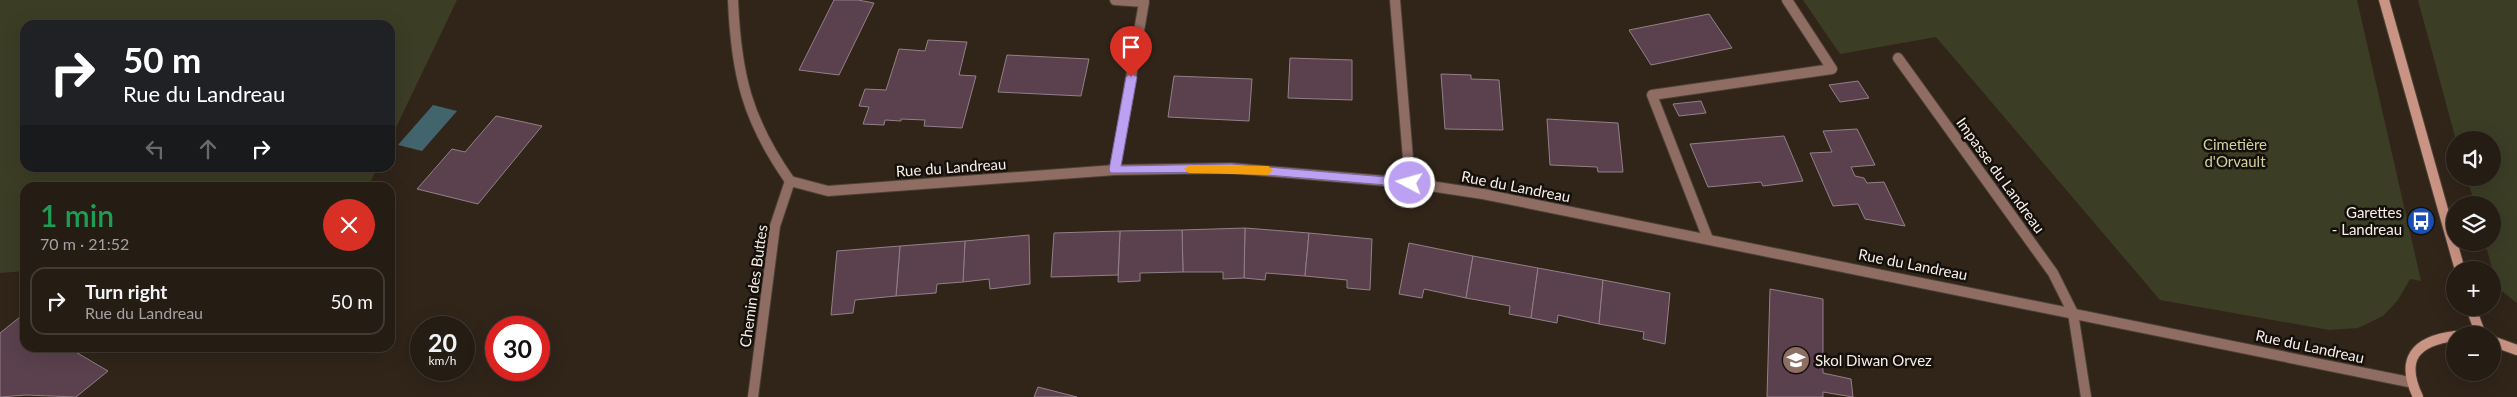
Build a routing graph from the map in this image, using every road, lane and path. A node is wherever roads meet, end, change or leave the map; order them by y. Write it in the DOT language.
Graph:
graph roads {
  1 [pos="733,0"];
  2 [pos="1115,0"];
  3 [pos="1395,0"];
  4 [pos="1787,0"];
  5 [pos="2384,0"];
  6 [pos="1898,58"];
  7 [pos="1115,170"];
  8 [pos="790,181"];
  9 [pos="1410,183"];
  10 [pos="1708,238"];
  11 [pos="2457,261"];
  12 [pos="2073,313"];
  13 [pos="2446,338"];
  14 [pos="2501,344"];
  15 [pos="2517,350"];
  16 [pos="2409,382"];
  17 [pos="753,397"];
  18 [pos="2086,397"];
  19 [pos="2418,397"];
  1 -- 8 [label="street"];
  2 -- 7 [label="street"];
  3 -- 9 [label="street"];
  4 -- 10 [label="street"];
  5 -- 11 [label="main road"];
  6 -- 12 [label="street, Impasse du Landreau"];
  7 -- 8 [label="street, Rue du Landreau"];
  7 -- 9 [label="street, Rue du Landreau"];
  8 -- 17 [label="street, Chemin des Buttes"];
  9 -- 10 [label="street, Rue du Landreau"];
  10 -- 12 [label="street, Rue du Landreau"];
  12 -- 16 [label="street, Rue du Landreau"];
  12 -- 18 [label="street, Impasse du Landreau"];
  13 -- 16 [label="main road"];
  14 -- 15 [label="main road"];
  16 -- 19 [label="main road"];
}
